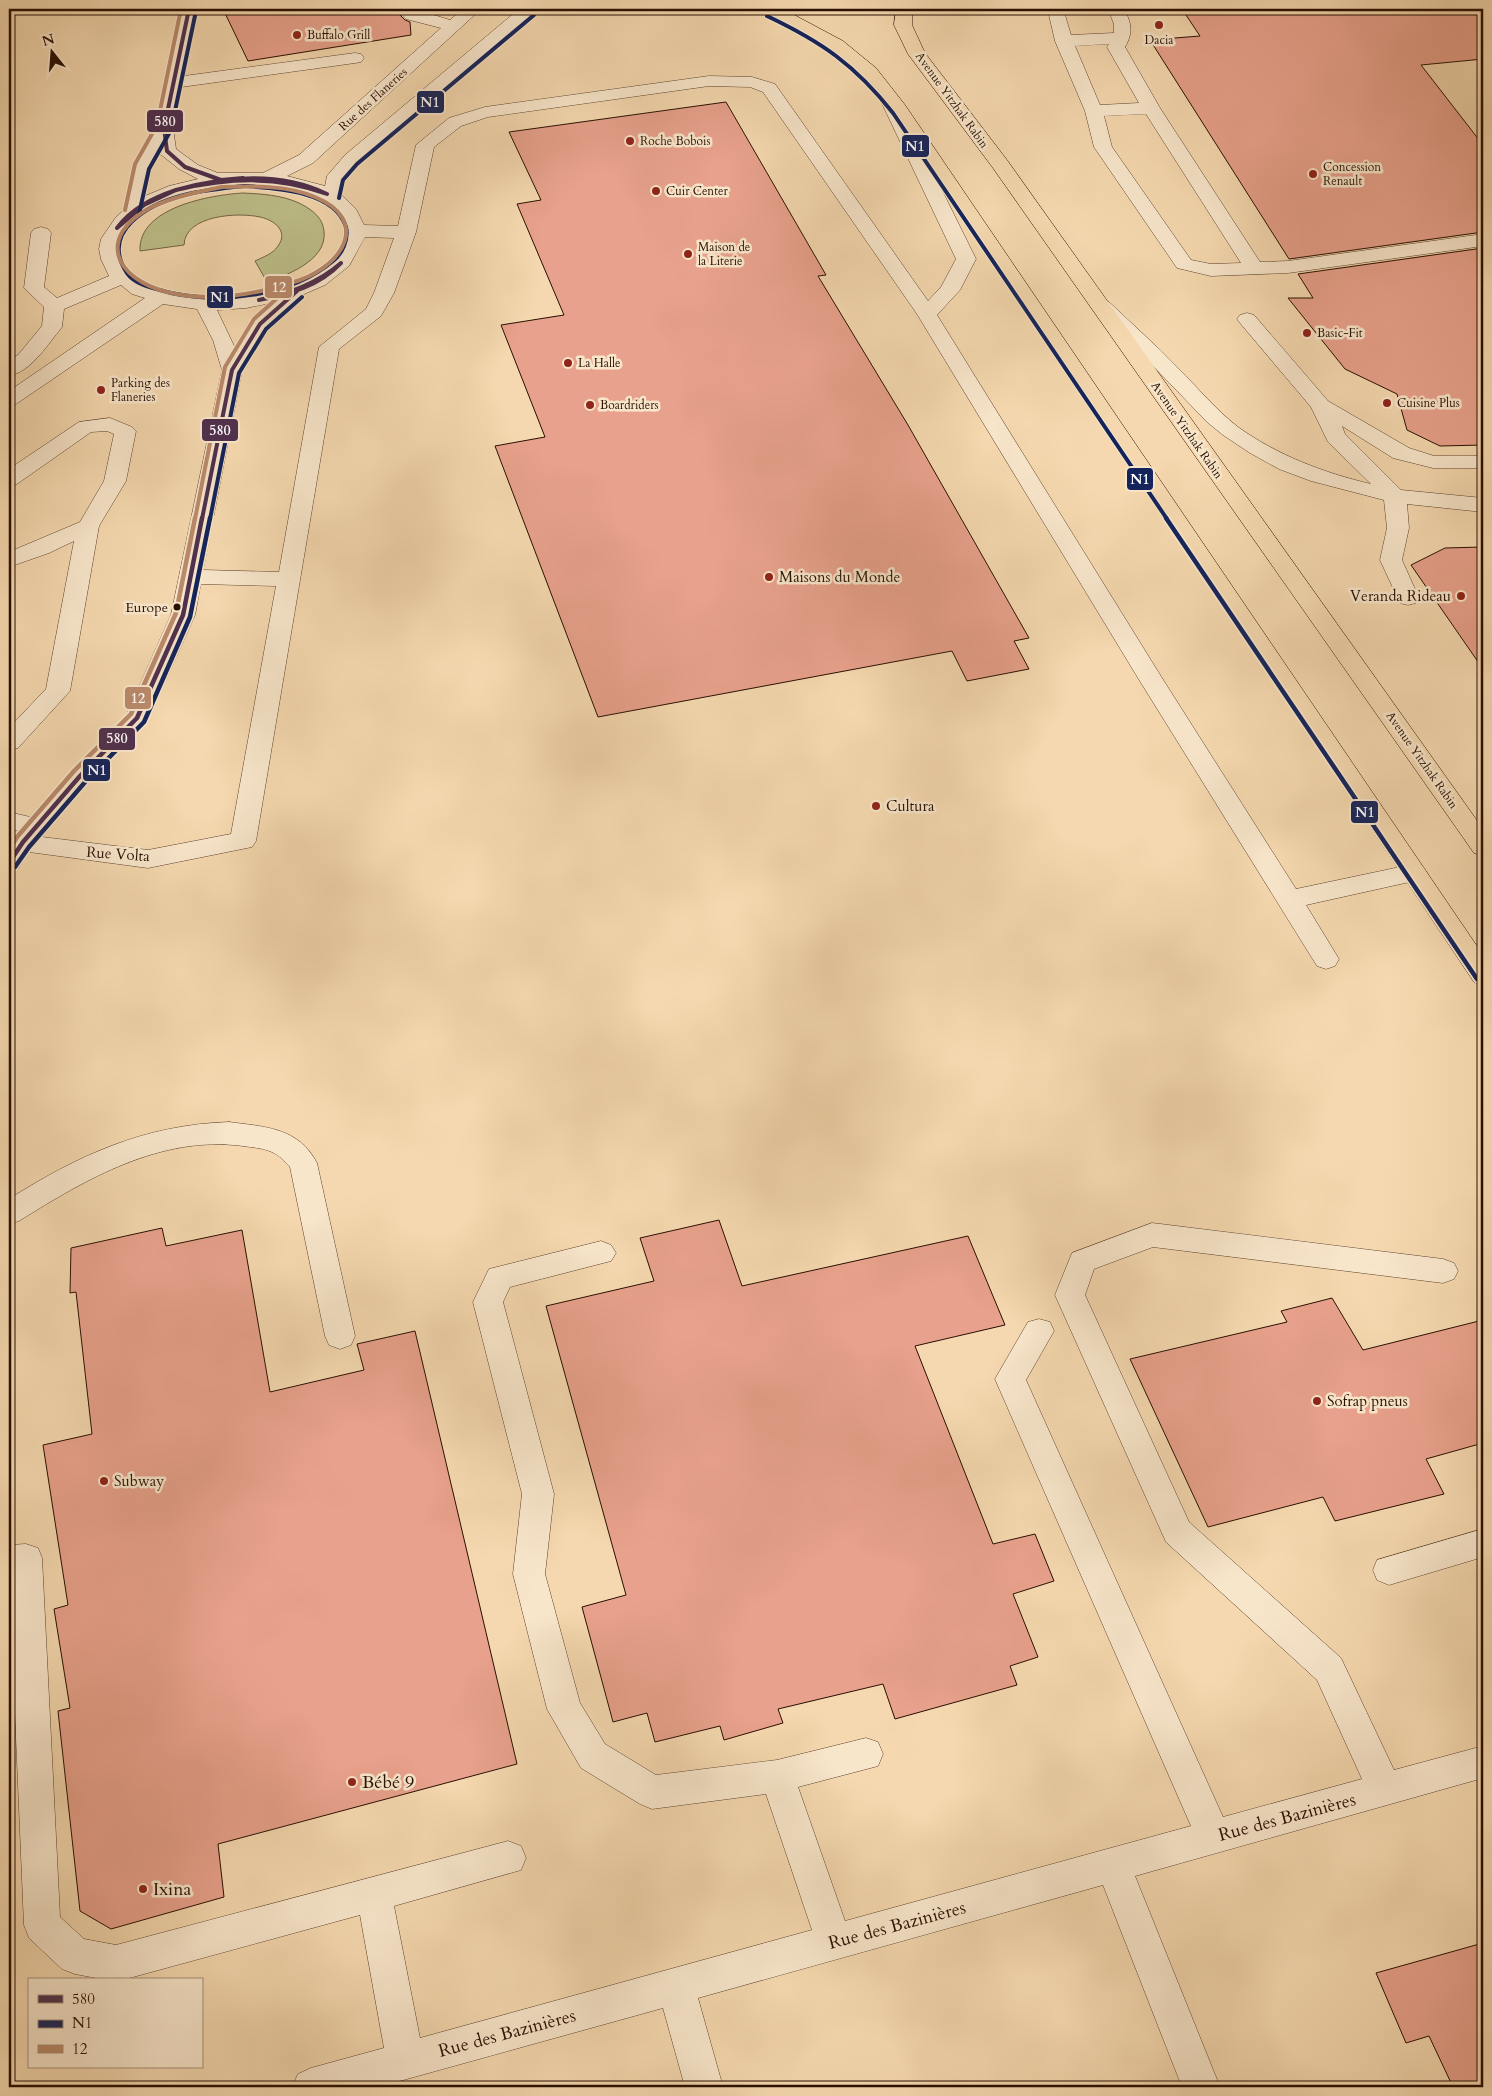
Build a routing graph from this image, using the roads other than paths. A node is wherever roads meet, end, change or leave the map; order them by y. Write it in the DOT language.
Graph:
graph roads {
  1 [pos="189,9"];
  2 [pos="404,9"];
  3 [pos="473,9"];
  4 [pos="529,9"];
  5 [pos="770,9"];
  6 [pos="904,9"];
  7 [pos="1058,9"];
  8 [pos="1116,9"];
  9 [pos="452,26"];
  10 [pos="1122,38"];
  11 [pos="1064,41"];
  12 [pos="355,58"];
  13 [pos="173,83"];
  14 [pos="882,85"];
  15 [pos="1151,108"];
  16 [pos="1094,111"];
  17 [pos="164,128"];
  18 [pos="266,178"];
  19 [pos="221,180"];
  20 [pos="332,197"];
  21 [pos="132,212"];
  22 [pos="356,231"];
  23 [pos="406,232"];
  24 [pos="41,233"];
  25 [pos="1483,240"];
  26 [pos="1254,268"];
  27 [pos="121,278"];
  28 [pos="297,290"];
  29 [pos="1090,294"];
  30 [pos="159,298"];
  31 [pos="205,305"];
  32 [pos="54,306"];
  33 [pos="927,314"];
  34 [pos="1247,319"];
  35 [pos="9,370"];
  36 [pos="232,370"];
  37 [pos="9,400"];
  38 [pos="1322,405"];
  39 [pos="1483,462"];
  40 [pos="9,479"];
  41 [pos="1395,496"];
  42 [pos="1483,504"];
  43 [pos="88,526"];
  44 [pos="9,560"];
  45 [pos="191,577"];
  46 [pos="288,579"];
  47 [pos="1408,598"];
  48 [pos="9,742"];
  49 [pos="9,820"];
  50 [pos="29,835"];
  51 [pos="1483,847"];
  52 [pos="9,863"];
  53 [pos="1414,873"];
  54 [pos="1288,900"];
  55 [pos="1326,958"];
  56 [pos="1483,974"];
  57 [pos="9,1213"];
  58 [pos="601,1253"];
  59 [pos="1443,1270"];
  60 [pos="1039,1331"];
  61 [pos="340,1336"];
  62 [pos="1483,1543"];
  63 [pos="9,1559"];
  64 [pos="1389,1570"];
  65 [pos="866,1754"];
  66 [pos="1483,1762"];
  67 [pos="777,1776"];
  68 [pos="1385,1790"];
  69 [pos="1214,1837"];
  70 [pos="508,1858"];
  71 [pos="1112,1865"];
  72 [pos="374,1895"];
  73 [pos="834,1942"];
  74 [pos="676,1986"];
  75 [pos="406,2061"];
  76 [pos="311,2087"];
  77 [pos="704,2087"];
  78 [pos="1201,2087"];
  1 -- 13 [label="street"];
  2 -- 9 [label="street"];
  3 -- 9 [label="street, Rue des Flaneries"];
  4 -- 20 [label="street"];
  5 -- 14 [label="main road"];
  6 -- 29 [label="main road, Avenue Yitzhak Rabin"];
  7 -- 11 [label="street"];
  8 -- 10 [label="street"];
  9 -- 18 [label="street, Rue des Flaneries"];
  10 -- 11 [label="street"];
  10 -- 15 [label="street"];
  11 -- 16 [label="street"];
  12 -- 13 [label="street"];
  13 -- 17 [label="street"];
  14 -- 33 [label="street"];
  14 -- 53 [label="main road"];
  15 -- 16 [label="street"];
  15 -- 26 [label="street"];
  16 -- 26 [label="street"];
  17 -- 19 [label="street"];
  17 -- 21 [label="street"];
  18 -- 19 [label="street"];
  18 -- 20 [label="street"];
  19 -- 21 [label="street"];
  20 -- 22 [label="street"];
  21 -- 27 [label="street"];
  22 -- 23 [label="street"];
  22 -- 28 [label="street"];
  23 -- 33 [label="street"];
  23 -- 46 [label="street"];
  24 -- 32 [label="street"];
  25 -- 26 [label="street"];
  27 -- 30 [label="street"];
  27 -- 32 [label="street"];
  28 -- 31 [label="street"];
  28 -- 36 [label="street"];
  29 -- 41 [label="street"];
  29 -- 51 [label="main road, Avenue Yitzhak Rabin"];
  30 -- 31 [label="street"];
  30 -- 37 [label="street"];
  31 -- 36 [label="street"];
  32 -- 35 [label="street"];
  33 -- 54 [label="street"];
  34 -- 38 [label="street"];
  36 -- 45 [label="street"];
  38 -- 39 [label="street"];
  38 -- 41 [label="street"];
  40 -- 43 [label="street"];
  41 -- 42 [label="street"];
  41 -- 47 [label="street"];
  43 -- 44 [label="street"];
  43 -- 48 [label="street"];
  45 -- 46 [label="street"];
  45 -- 50 [label="street"];
  46 -- 50 [label="street, Rue Volta"];
  49 -- 50 [label="street, Rue Volta"];
  50 -- 52 [label="street"];
  53 -- 54 [label="street"];
  53 -- 56 [label="main road"];
  54 -- 55 [label="street"];
  57 -- 61 [label="street"];
  58 -- 67 [label="street"];
  59 -- 68 [label="street"];
  60 -- 69 [label="street"];
  62 -- 64 [label="street"];
  63 -- 72 [label="street"];
  65 -- 67 [label="street"];
  66 -- 68 [label="street, Rue des Bazinières"];
  67 -- 73 [label="street"];
  68 -- 69 [label="street, Rue des Bazinières"];
  69 -- 71 [label="street, Rue des Bazinières"];
  70 -- 72 [label="street"];
  71 -- 73 [label="street, Rue des Bazinières"];
  71 -- 78 [label="street"];
  72 -- 75 [label="street"];
  73 -- 74 [label="street, Rue des Bazinières"];
  74 -- 75 [label="street, Rue des Bazinières"];
  74 -- 77 [label="street"];
  75 -- 76 [label="street, Rue des Bazinières"];
}
